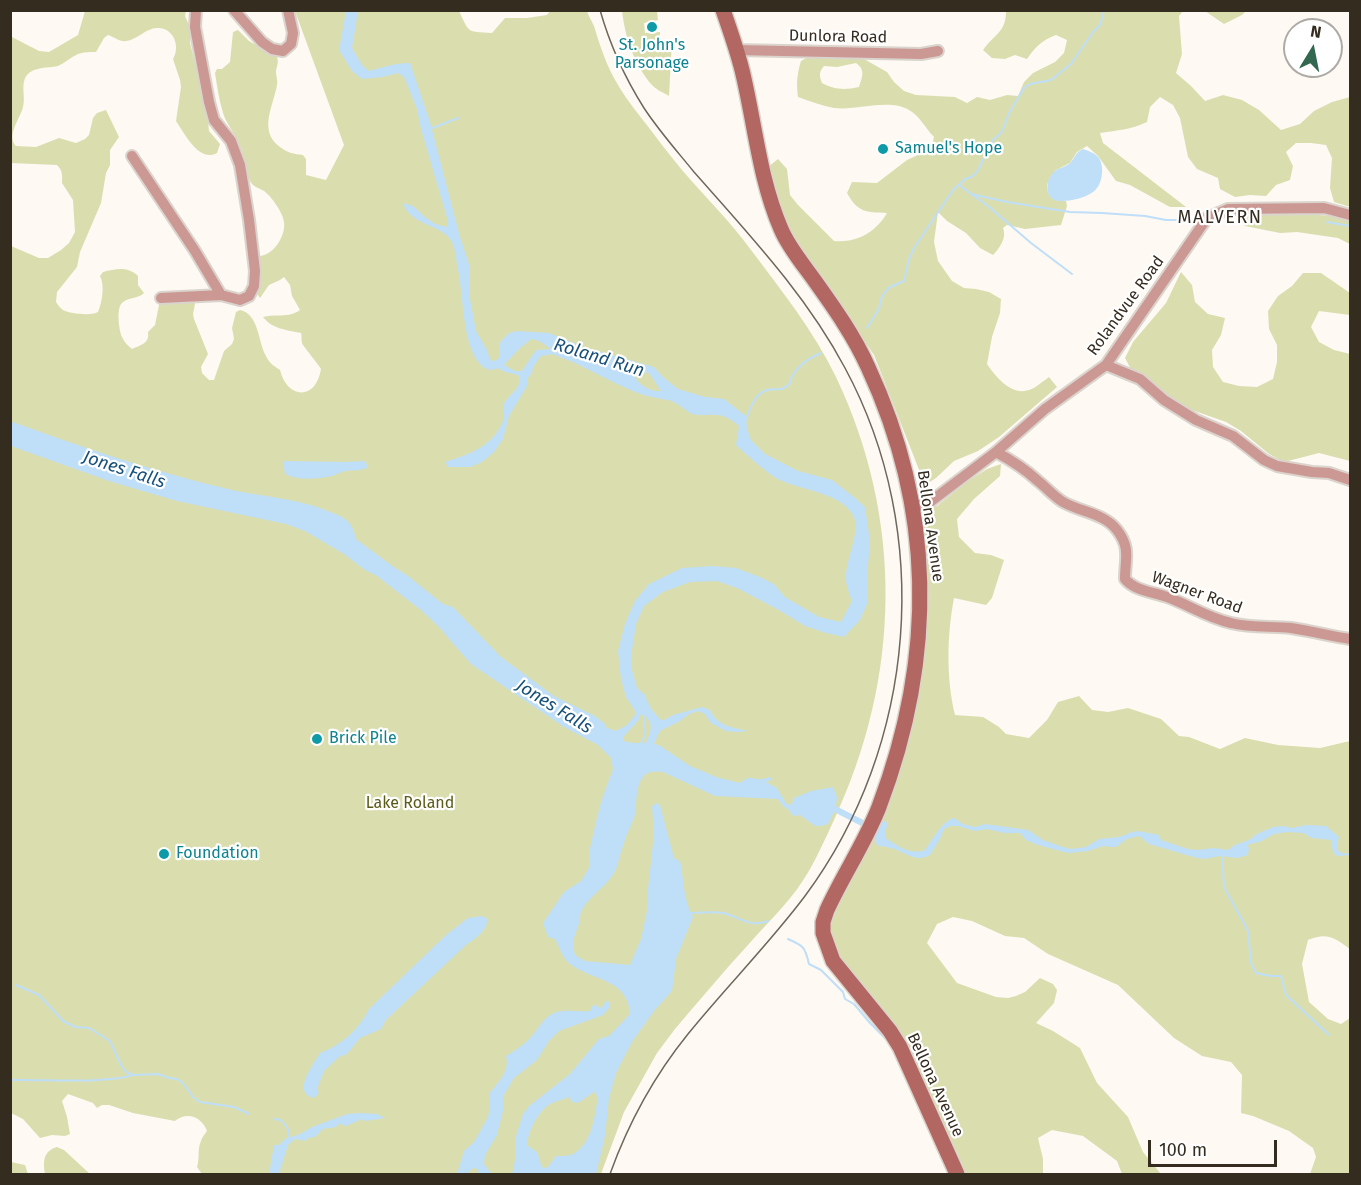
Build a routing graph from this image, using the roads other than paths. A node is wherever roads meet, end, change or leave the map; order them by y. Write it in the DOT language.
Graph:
graph roads {
  1 [pos="196,10"];
  2 [pos="234,10"];
  3 [pos="288,10"];
  4 [pos="723,10"];
  5 [pos="737,50"];
  6 [pos="938,51"];
  7 [pos="132,156"];
  8 [pos="1350,215"];
  9 [pos="221,295"];
  10 [pos="161,298"];
  11 [pos="1106,365"];
  12 [pos="996,452"];
  13 [pos="1350,480"];
  14 [pos="912,508"];
  15 [pos="1350,639"];
  16 [pos="957,1174"];
  1 -- 9 [label="street"];
  2 -- 3 [label="street"];
  4 -- 5 [label="main road, Bellona Avenue"];
  5 -- 6 [label="street, Dunlora Road"];
  5 -- 14 [label="main road, Bellona Avenue"];
  7 -- 9 [label="street"];
  8 -- 11 [label="street, Rolandvue Road"];
  9 -- 10 [label="street"];
  11 -- 12 [label="street, Rolandvue Road"];
  11 -- 13 [label="street"];
  12 -- 14 [label="street, Rolandvue Road"];
  12 -- 15 [label="street, Wagner Road"];
  14 -- 16 [label="main road, Bellona Avenue"];
}
